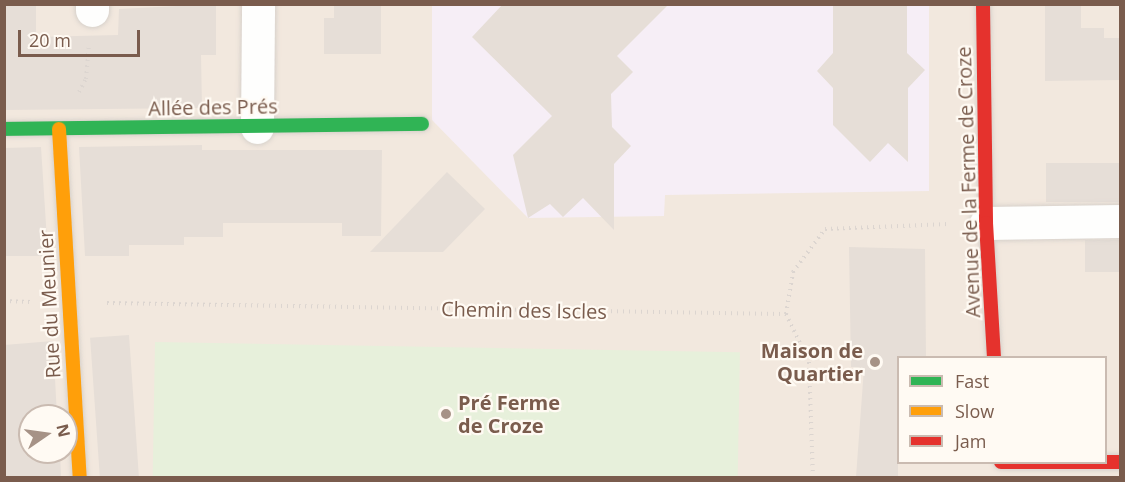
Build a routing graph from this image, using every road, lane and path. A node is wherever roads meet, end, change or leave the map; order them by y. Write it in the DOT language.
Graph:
graph roads {
  1 [pos="258,4"];
  2 [pos="983,4"];
  3 [pos="92,7"];
  4 [pos="422,124"];
  5 [pos="257,127"];
  6 [pos="4,129"];
  7 [pos="59,129"];
  8 [pos="1120,221"];
  9 [pos="986,223"];
  10 [pos="4,301"];
  11 [pos="68,302"];
  12 [pos="786,314"];
  13 [pos="994,356"];
  14 [pos="80,477"];
  15 [pos="813,477"];
  1 -- 5 [label="street"];
  2 -- 9 [label="street, Avenue de la Ferme de Croze"];
  3 -- 7 [label="path"];
  4 -- 5 [label="street, Allée des Prés"];
  5 -- 7 [label="street, Allée des Prés"];
  6 -- 7 [label="street, Allée des Prés"];
  7 -- 11 [label="street, Rue du Meunier"];
  8 -- 9 [label="street"];
  9 -- 12 [label="path"];
  9 -- 13 [label="street, Avenue de la Ferme de Croze"];
  10 -- 11 [label="path, Chemin des Iscles"];
  11 -- 12 [label="path, Chemin des Iscles"];
  11 -- 14 [label="street, Rue du Meunier"];
  12 -- 15 [label="path"];
}
